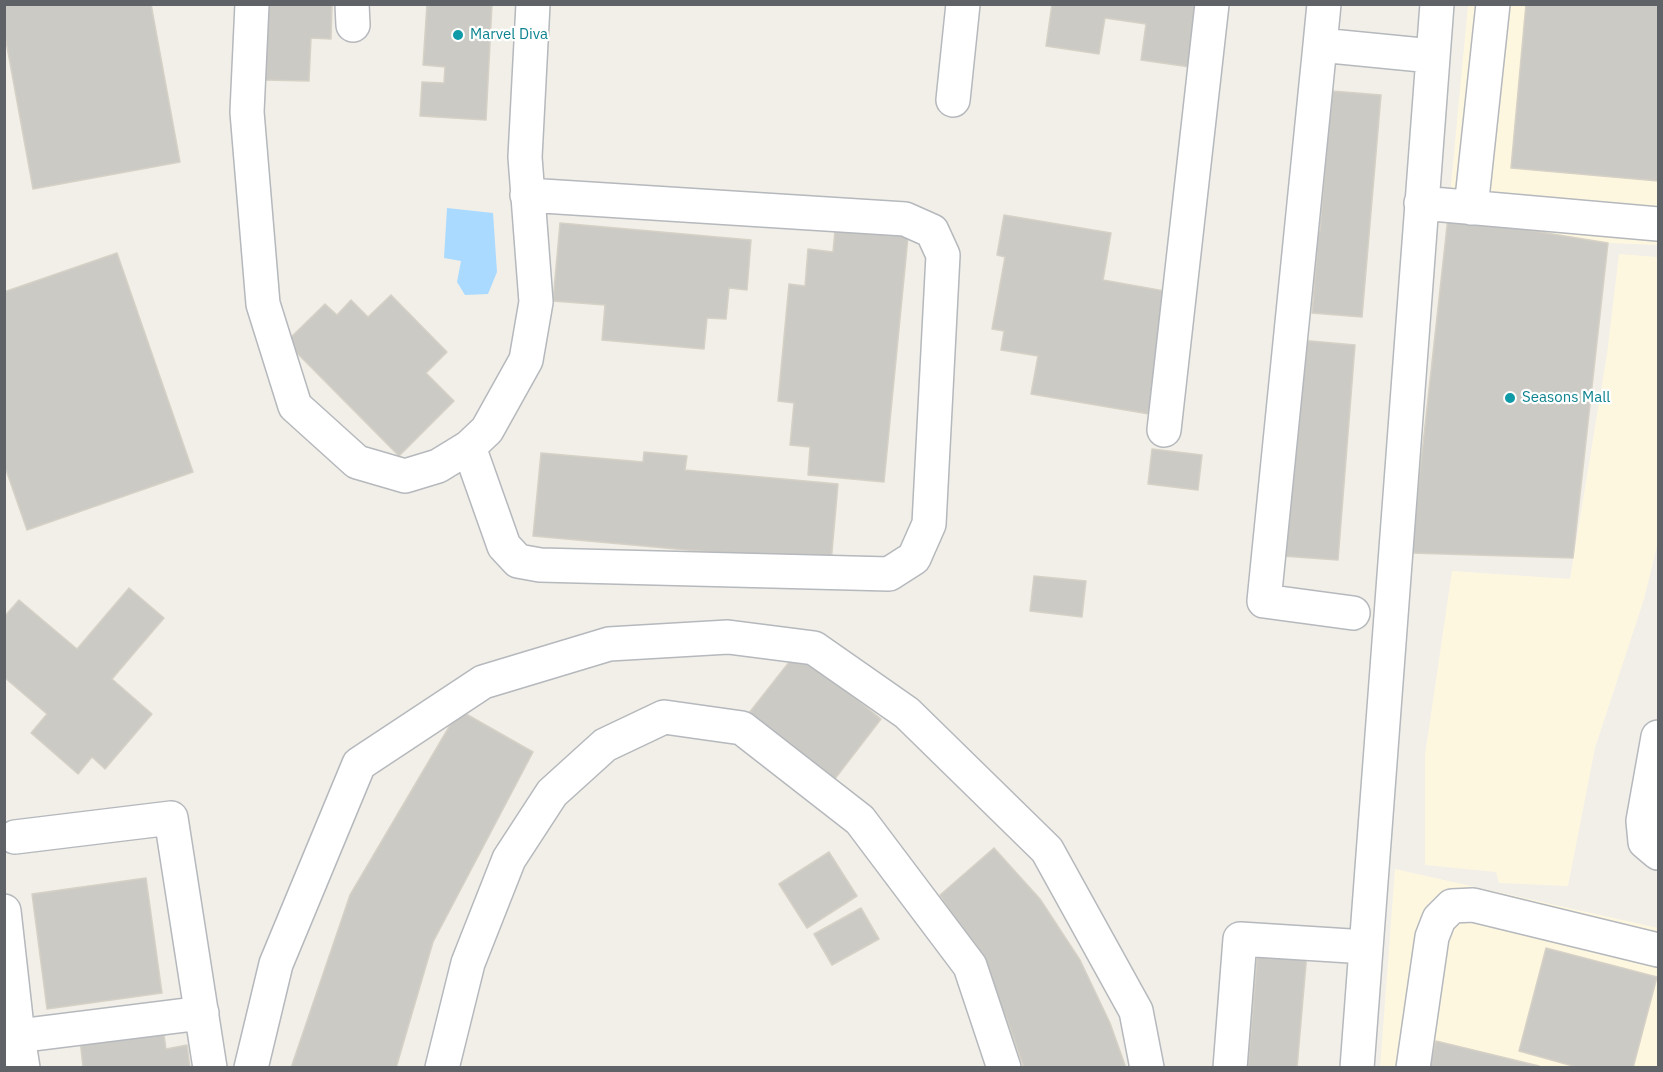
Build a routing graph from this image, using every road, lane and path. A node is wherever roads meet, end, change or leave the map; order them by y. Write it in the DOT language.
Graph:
graph roads {
  1 [pos="252,4"];
  2 [pos="533,4"];
  3 [pos="963,4"];
  4 [pos="1212,4"];
  5 [pos="1324,4"];
  6 [pos="1437,4"];
  7 [pos="1493,4"];
  8 [pos="1320,45"];
  9 [pos="1432,56"];
  10 [pos="953,100"];
  11 [pos="527,195"];
  12 [pos="1421,204"];
  13 [pos="1471,208"];
  14 [pos="1659,224"];
  15 [pos="1164,430"];
  16 [pos="469,447"];
  17 [pos="1353,613"];
  18 [pos="1659,737"];
  19 [pos="15,837"];
  20 [pos="1659,853"];
  21 [pos="4,911"];
  22 [pos="1366,947"];
  23 [pos="1659,950"];
  24 [pos="202,1013"];
  25 [pos="21,1052"];
  26 [pos="210,1068"];
  27 [pos="251,1068"];
  28 [pos="442,1068"];
  29 [pos="1004,1068"];
  30 [pos="1147,1068"];
  31 [pos="1230,1068"];
  32 [pos="1357,1068"];
  33 [pos="1413,1068"];
  1 -- 16 [label="street"];
  2 -- 11 [label="street"];
  3 -- 10 [label="street"];
  4 -- 15 [label="street"];
  5 -- 8 [label="street"];
  6 -- 9 [label="street"];
  7 -- 13 [label="street"];
  8 -- 9 [label="street"];
  8 -- 17 [label="street"];
  9 -- 12 [label="street"];
  11 -- 16 [label="street"];
  11 -- 16 [label="street"];
  12 -- 13 [label="street"];
  12 -- 22 [label="street"];
  13 -- 14 [label="street"];
  18 -- 20 [label="street"];
  19 -- 24 [label="street"];
  21 -- 25 [label="street"];
  22 -- 31 [label="street"];
  22 -- 32 [label="street"];
  23 -- 33 [label="street"];
  24 -- 25 [label="street"];
  24 -- 26 [label="street"];
  27 -- 30 [label="street"];
  28 -- 29 [label="street"];
}
